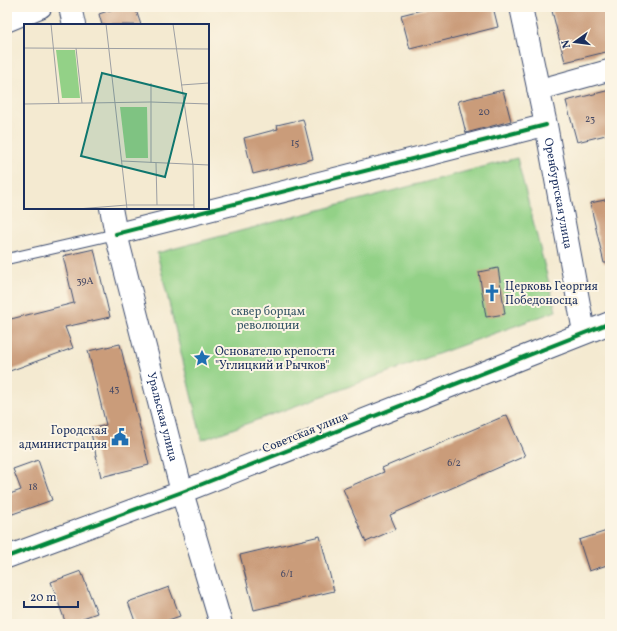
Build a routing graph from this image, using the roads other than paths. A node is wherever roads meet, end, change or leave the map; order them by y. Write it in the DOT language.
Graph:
graph roads {
  1 [pos="40,7"];
  2 [pos="70,7"];
  3 [pos="521,7"];
  4 [pos="7,21"];
  5 [pos="74,24"];
  6 [pos="610,70"];
  7 [pos="538,90"];
  8 [pos="546,125"];
  9 [pos="111,209"];
  10 [pos="116,234"];
  11 [pos="7,259"];
  12 [pos="610,323"];
  13 [pos="584,332"];
  14 [pos="182,492"];
  15 [pos="7,557"];
  16 [pos="221,624"];
  1 -- 4 [label="street"];
  2 -- 5 [label="street"];
  3 -- 7 [label="street, Оренбургская улица"];
  6 -- 7 [label="street"];
  7 -- 8 [label="street, Оренбургская улица"];
  8 -- 10 [label="street"];
  8 -- 13 [label="street, Оренбургская улица"];
  9 -- 10 [label="street, Уральская улица"];
  10 -- 11 [label="lane"];
  10 -- 14 [label="street, Уральская улица"];
  12 -- 13 [label="street, Советская улица"];
  13 -- 14 [label="street, Советская улица"];
  14 -- 15 [label="street, Советская улица"];
  14 -- 16 [label="street, Уральская улица"];
}
